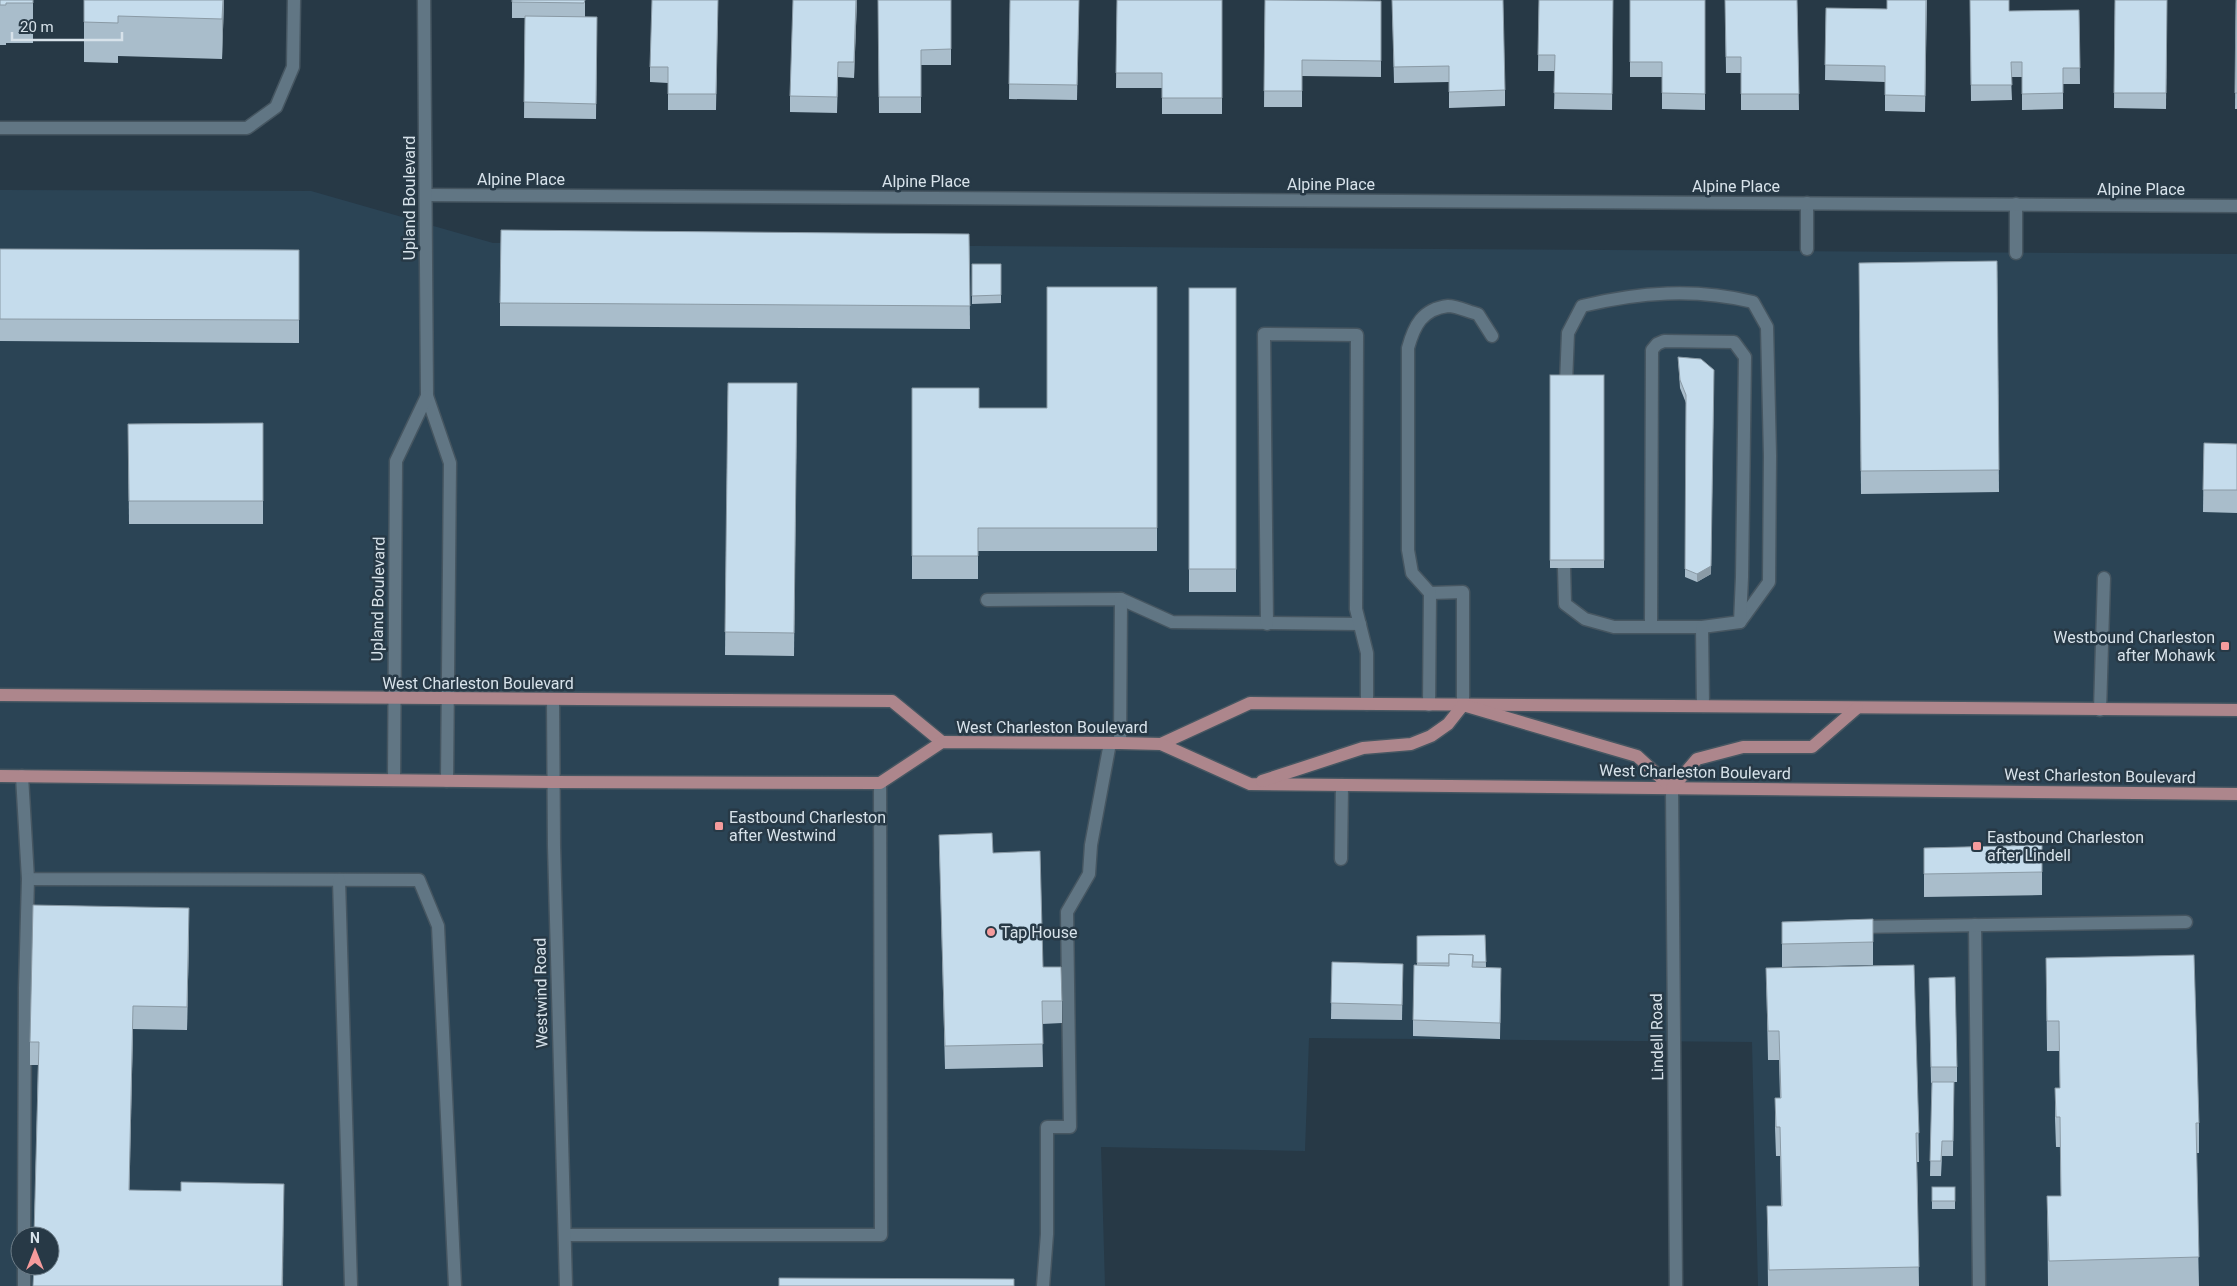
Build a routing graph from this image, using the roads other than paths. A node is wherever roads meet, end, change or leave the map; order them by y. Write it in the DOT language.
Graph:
graph roads {
  1 [pos="294,0"];
  2 [pos="424,0"];
  3 [pos="0,128"];
  4 [pos="426,194"];
  5 [pos="1807,203"];
  6 [pos="2016,204"];
  7 [pos="2237,206"];
  8 [pos="1807,249"];
  9 [pos="2016,253"];
  10 [pos="1492,336"];
  11 [pos="1566,383"];
  12 [pos="426,396"];
  13 [pos="1564,568"];
  14 [pos="2104,578"];
  15 [pos="1430,593"];
  16 [pos="1121,599"];
  17 [pos="987,600"];
  18 [pos="1740,622"];
  19 [pos="1267,624"];
  20 [pos="1360,624"];
  21 [pos="1651,626"];
  22 [pos="1702,627"];
  23 [pos="0,695"];
  24 [pos="393,698"];
  25 [pos="447,698"];
  26 [pos="553,699"];
  27 [pos="1368,704"];
  28 [pos="1429,705"];
  29 [pos="1463,705"];
  30 [pos="1703,706"];
  31 [pos="1857,708"];
  32 [pos="2100,710"];
  33 [pos="2237,710"];
  34 [pos="942,742"];
  35 [pos="1115,743"];
  36 [pos="1161,744"];
  37 [pos="0,776"];
  38 [pos="22,776"];
  39 [pos="394,780"];
  40 [pos="447,781"];
  41 [pos="554,782"];
  42 [pos="880,783"];
  43 [pos="1250,784"];
  44 [pos="1342,785"];
  45 [pos="1672,788"];
  46 [pos="2237,794"];
  47 [pos="1341,859"];
  48 [pos="28,879"];
  49 [pos="339,880"];
  50 [pos="2186,922"];
  51 [pos="1975,925"];
  52 [pos="1841,928"];
  53 [pos="24,1226"];
  54 [pos="565,1235"];
  55 [pos="351,1286"];
  56 [pos="455,1286"];
  57 [pos="566,1286"];
  58 [pos="1043,1286"];
  59 [pos="1676,1286"];
  60 [pos="1979,1286"];
  1 -- 3 [label="street"];
  2 -- 4 [label="street, Upland Boulevard"];
  4 -- 5 [label="street, Alpine Place"];
  4 -- 12 [label="street, Upland Boulevard"];
  5 -- 6 [label="street, Alpine Place"];
  5 -- 8 [label="street"];
  6 -- 7 [label="street, Alpine Place"];
  6 -- 9 [label="street"];
  10 -- 15 [label="street"];
  11 -- 18 [label="street"];
  12 -- 24 [label="street, Upland Boulevard"];
  12 -- 25 [label="street, Upland Boulevard"];
  13 -- 21 [label="street"];
  14 -- 32 [label="street"];
  15 -- 28 [label="street"];
  15 -- 29 [label="street"];
  16 -- 17 [label="street"];
  16 -- 19 [label="street"];
  16 -- 35 [label="street"];
  18 -- 21 [label="street"];
  18 -- 22 [label="street"];
  19 -- 20 [label="street"];
  19 -- 20 [label="street"];
  20 -- 27 [label="street"];
  21 -- 22 [label="street"];
  22 -- 30 [label="street"];
  23 -- 24 [label="main road, West Charleston Boulevard"];
  24 -- 25 [label="main road, West Charleston Boulevard"];
  24 -- 39 [label="street, Upland Boulevard"];
  25 -- 26 [label="main road, West Charleston Boulevard"];
  25 -- 40 [label="street, Upland Boulevard"];
  26 -- 34 [label="main road, West Charleston Boulevard"];
  26 -- 41 [label="street, Westwind Road"];
  27 -- 28 [label="main road, West Charleston Boulevard"];
  27 -- 36 [label="main road, West Charleston Boulevard"];
  28 -- 29 [label="main road, West Charleston Boulevard"];
  29 -- 30 [label="main road, West Charleston Boulevard"];
  29 -- 43 [label="main road"];
  29 -- 45 [label="main road"];
  30 -- 31 [label="main road, West Charleston Boulevard"];
  31 -- 32 [label="main road, West Charleston Boulevard"];
  31 -- 45 [label="main road"];
  32 -- 33 [label="main road, West Charleston Boulevard"];
  34 -- 35 [label="main road, West Charleston Boulevard"];
  34 -- 42 [label="main road, West Charleston Boulevard"];
  35 -- 36 [label="main road, West Charleston Boulevard"];
  35 -- 58 [label="street"];
  36 -- 43 [label="main road, West Charleston Boulevard"];
  37 -- 38 [label="main road"];
  38 -- 39 [label="main road"];
  38 -- 48 [label="street"];
  39 -- 40 [label="main road"];
  40 -- 41 [label="main road"];
  41 -- 42 [label="main road"];
  41 -- 54 [label="street, Westwind Road"];
  42 -- 54 [label="street"];
  43 -- 44 [label="main road, West Charleston Boulevard"];
  44 -- 45 [label="main road, West Charleston Boulevard"];
  44 -- 47 [label="street"];
  45 -- 46 [label="main road, West Charleston Boulevard"];
  45 -- 59 [label="street, Lindell Road"];
  48 -- 49 [label="street"];
  48 -- 53 [label="street"];
  49 -- 55 [label="street"];
  49 -- 56 [label="street"];
  50 -- 51 [label="street"];
  51 -- 52 [label="street"];
  51 -- 60 [label="street"];
  54 -- 57 [label="street, Westwind Road"];
}
